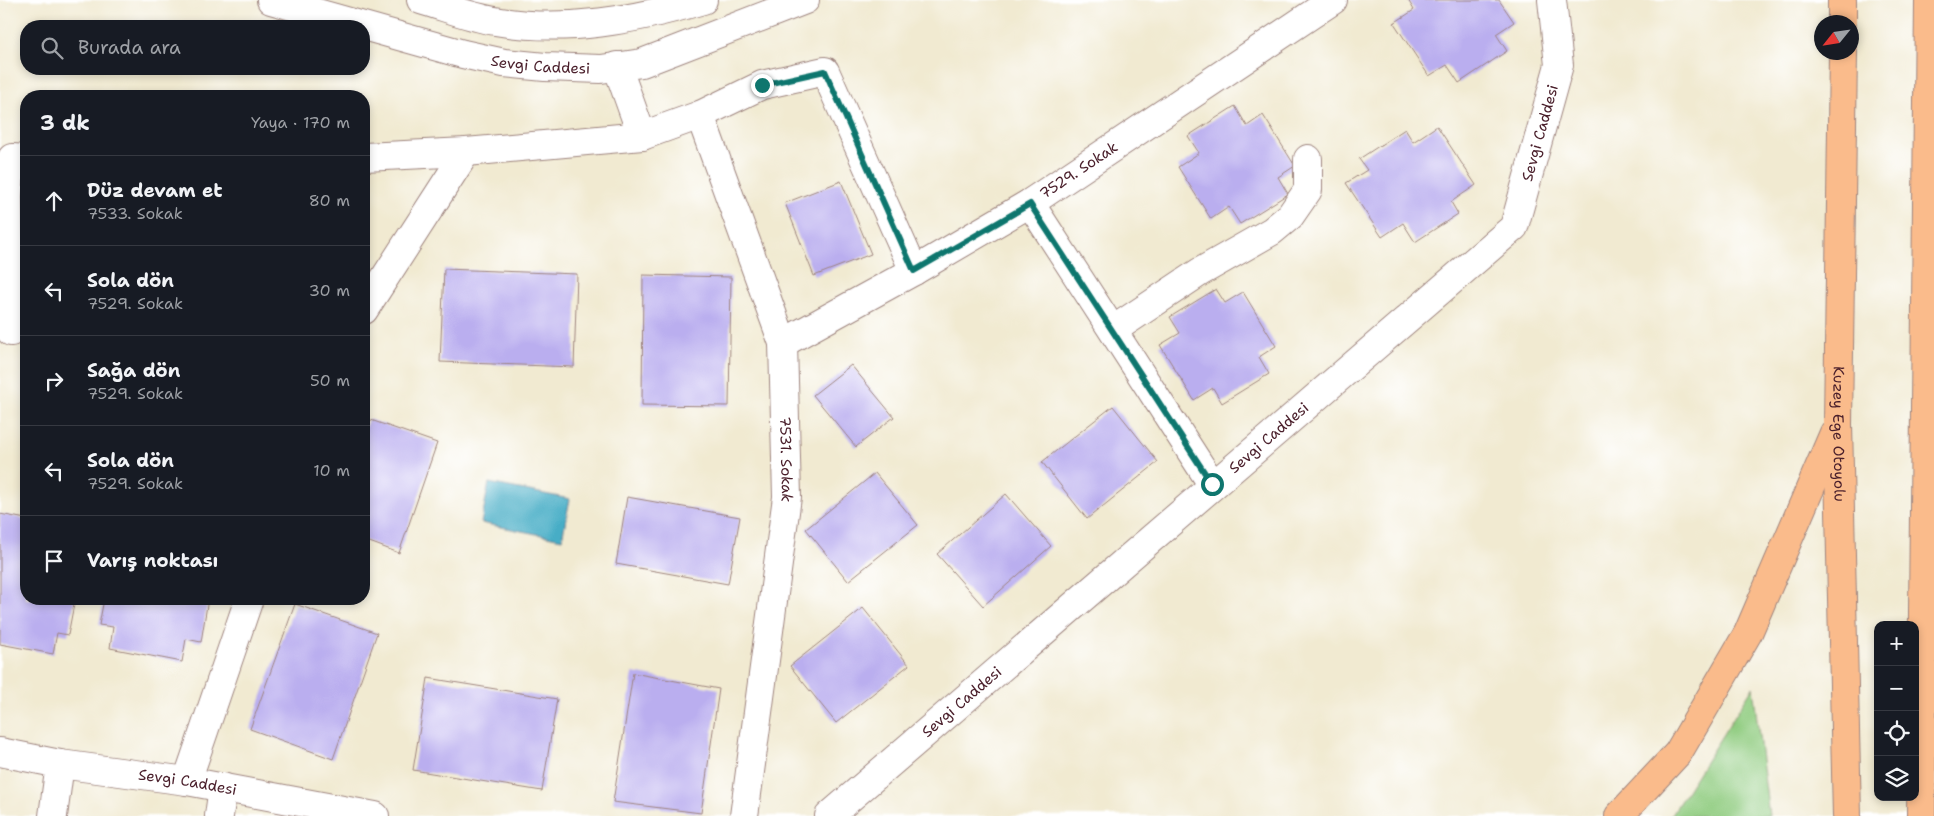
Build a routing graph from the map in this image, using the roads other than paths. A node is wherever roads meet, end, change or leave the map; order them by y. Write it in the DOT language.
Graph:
graph roads {
  1 [pos="271,0"];
  2 [pos="421,0"];
  3 [pos="703,0"];
  4 [pos="805,0"];
  5 [pos="1333,0"];
  6 [pos="1552,0"];
  7 [pos="1842,0"];
  8 [pos="1930,13"];
  9 [pos="1842,15"];
  10 [pos="342,20"];
  11 [pos="370,28"];
  12 [pos="1843,60"];
  13 [pos="617,66"];
  14 [pos="1934,77"];
  15 [pos="700,115"];
  16 [pos="642,136"];
  17 [pos="466,152"];
  18 [pos="370,158"];
  19 [pos="20,159"];
  20 [pos="1308,159"];
  21 [pos="1030,204"];
  22 [pos="914,271"];
  23 [pos="370,301"];
  24 [pos="1113,330"];
  25 [pos="13,333"];
  26 [pos="783,343"];
  27 [pos="1838,424"];
  28 [pos="1212,484"];
  29 [pos="247,605"];
  30 [pos="0,752"];
  31 [pos="60,764"];
  32 [pos="187,781"];
  33 [pos="223,787"];
  34 [pos="53,816"];
  35 [pos="219,816"];
  36 [pos="375,816"];
  37 [pos="744,816"];
  38 [pos="829,816"];
  39 [pos="1619,816"];
  40 [pos="1847,816"];
  41 [pos="1921,816"];
  1 -- 10 [label="street, Sevgi Caddesi"];
  2 -- 3 [label="street"];
  4 -- 13 [label="street, Sevgi Caddesi"];
  5 -- 21 [label="street, 7529. Sokak"];
  6 -- 28 [label="street, Sevgi Caddesi"];
  7 -- 9 [label="highway"];
  8 -- 14 [label="highway"];
  8 -- 41 [label="highway"];
  11 -- 13 [label="street, Sevgi Caddesi"];
  12 -- 27 [label="highway, Kuzey Ege Otoyolu"];
  13 -- 16 [label="street"];
  15 -- 16 [label="street"];
  15 -- 22 [label="street"];
  15 -- 26 [label="street, 7531. Sokak"];
  16 -- 17 [label="street"];
  17 -- 18 [label="street"];
  17 -- 23 [label="street"];
  19 -- 25 [label="street"];
  20 -- 24 [label="street"];
  21 -- 22 [label="street, 7529. Sokak"];
  21 -- 24 [label="street"];
  22 -- 26 [label="street, 7529. Sokak"];
  24 -- 28 [label="street"];
  26 -- 37 [label="street, 7531. Sokak"];
  27 -- 39 [label="highway"];
  27 -- 40 [label="highway, Kuzey Ege Otoyolu"];
  28 -- 38 [label="street, Sevgi Caddesi"];
  29 -- 32 [label="street"];
  30 -- 31 [label="street, Sevgi Caddesi"];
  31 -- 32 [label="street, Sevgi Caddesi"];
  31 -- 34 [label="street"];
  32 -- 33 [label="street, Sevgi Caddesi"];
  33 -- 35 [label="street"];
  33 -- 36 [label="street, Sevgi Caddesi"];
}
